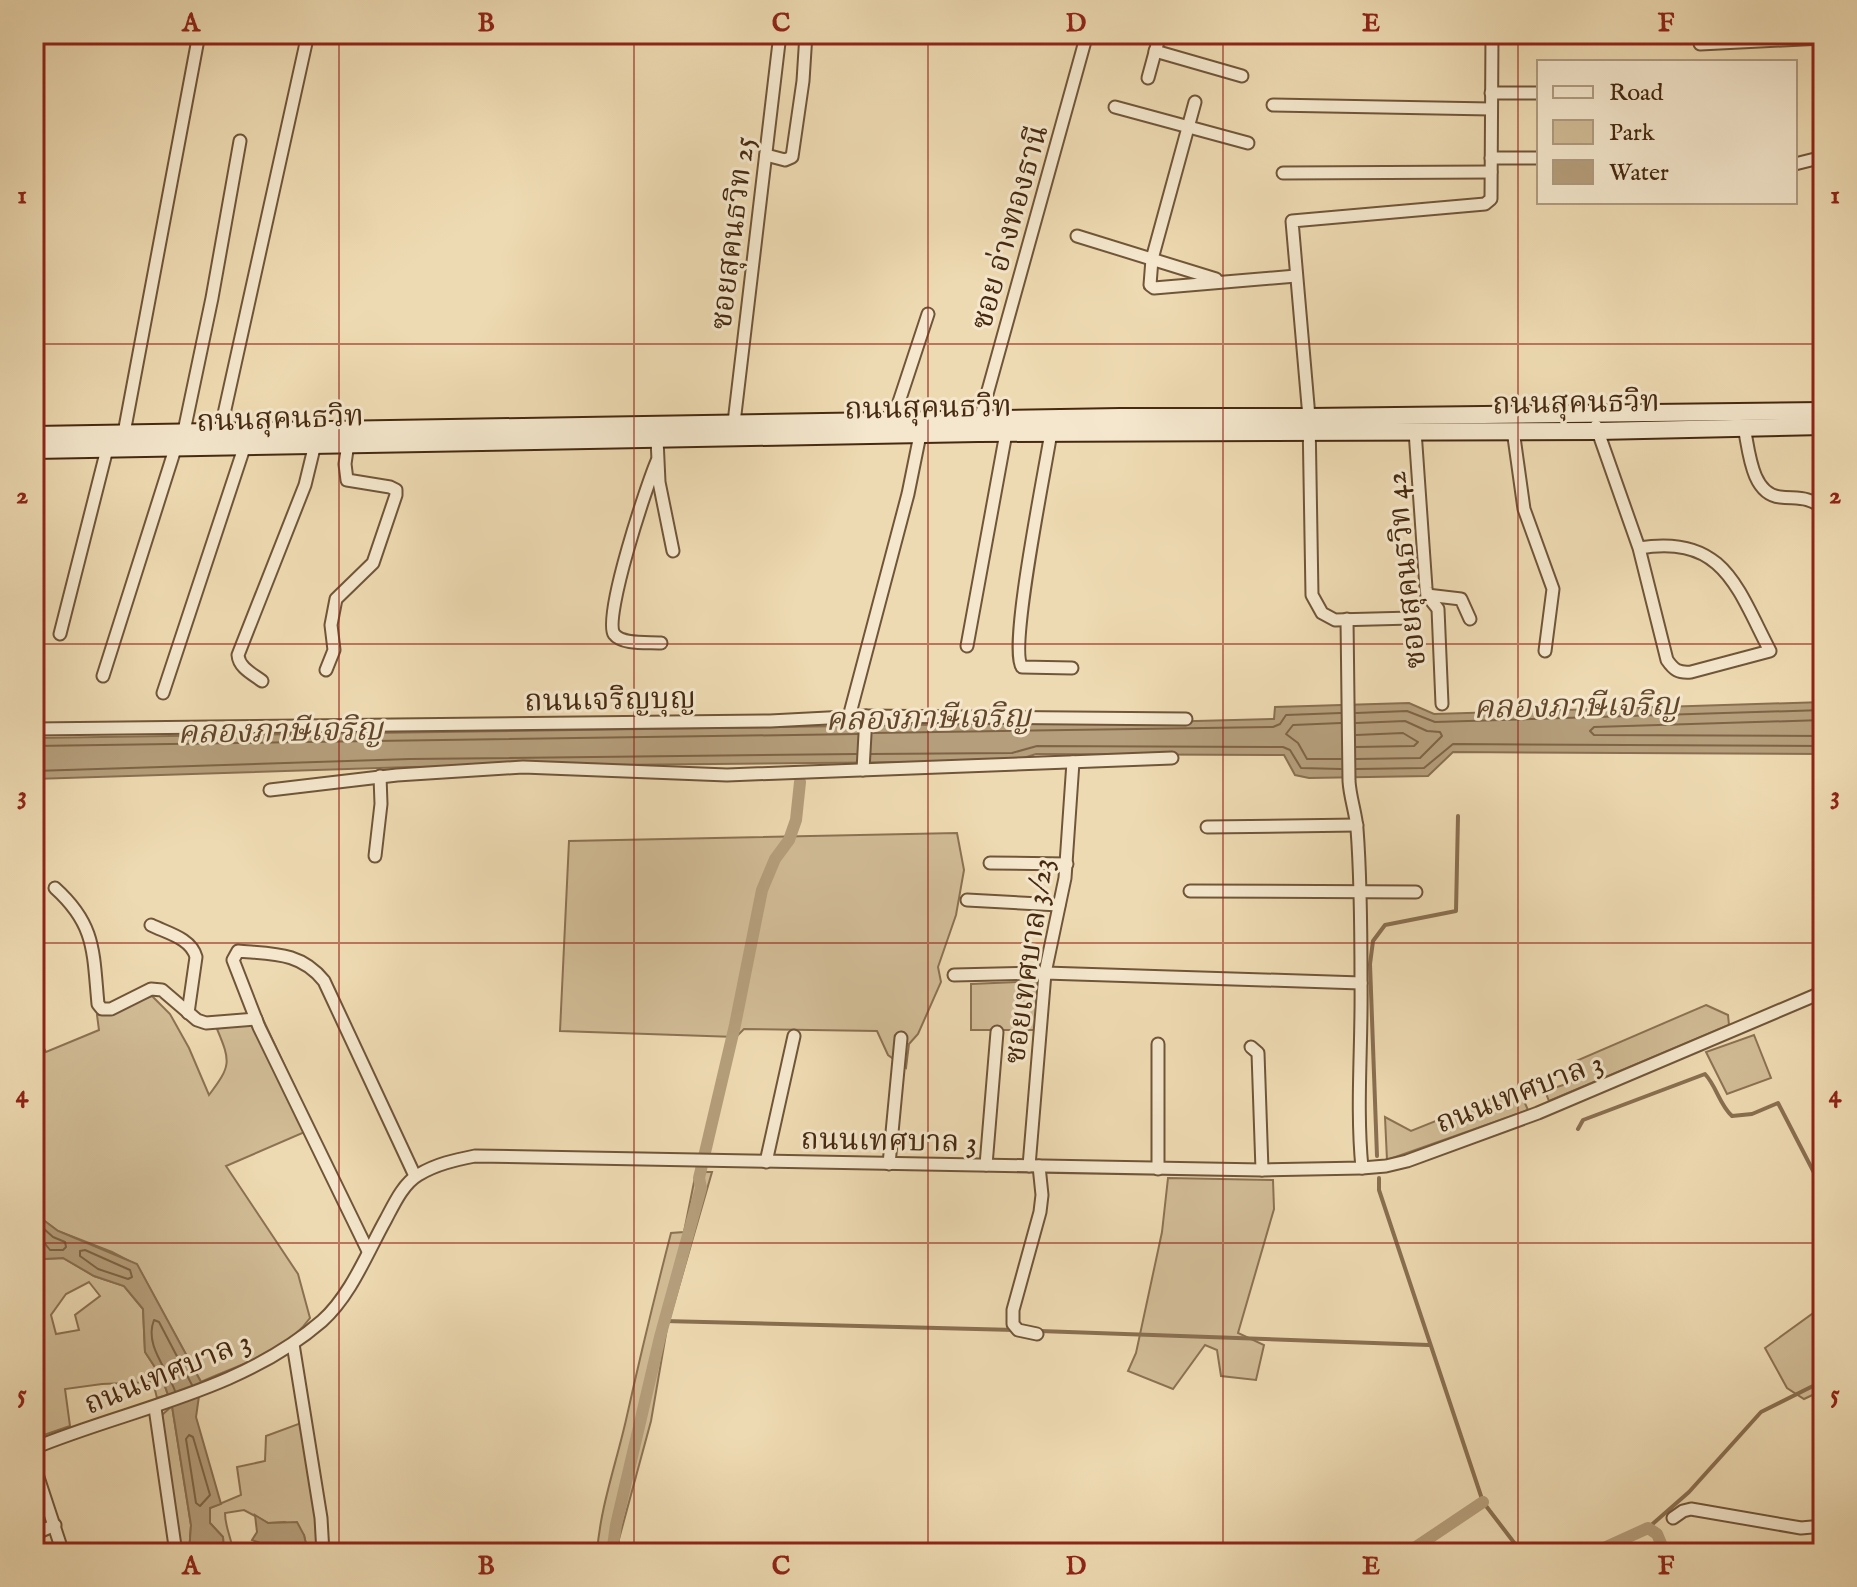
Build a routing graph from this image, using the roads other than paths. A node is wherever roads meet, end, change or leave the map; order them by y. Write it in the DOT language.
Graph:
graph roads {
  1 [pos="199,34"];
  2 [pos="308,34"];
  3 [pos="780,34"];
  4 [pos="806,34"];
  5 [pos="1087,34"];
  6 [pos="1160,34"];
  7 [pos="1438,35"];
  8 [pos="1492,35"];
  9 [pos="1823,38"];
  10 [pos="1700,44"];
  11 [pos="1155,51"];
  12 [pos="1242,76"];
  13 [pos="1148,78"];
  14 [pos="1491,93"];
  15 [pos="1537,93"];
  16 [pos="1195,102"];
  17 [pos="1273,105"];
  18 [pos="1115,107"];
  19 [pos="1491,109"];
  20 [pos="1188,127"];
  21 [pos="240,141"];
  22 [pos="1248,143"];
  23 [pos="766,155"];
  24 [pos="1823,157"];
  25 [pos="1491,158"];
  26 [pos="1537,158"];
  27 [pos="1797,164"];
  28 [pos="1491,172"];
  29 [pos="1283,173"];
  30 [pos="1077,236"];
  31 [pos="1152,259"];
  32 [pos="1296,276"];
  33 [pos="1224,282"];
  34 [pos="928,314"];
  35 [pos="1823,411"];
  36 [pos="1591,414"];
  37 [pos="893,420"];
  38 [pos="1666,421"];
  39 [pos="1309,425"];
  40 [pos="979,426"];
  41 [pos="1053,426"];
  42 [pos="1823,426"];
  43 [pos="921,427"];
  44 [pos="1744,427"];
  45 [pos="733,430"];
  46 [pos="1513,430"];
  47 [pos="184,431"];
  48 [pos="1415,431"];
  49 [pos="1598,431"];
  50 [pos="220,432"];
  51 [pos="124,433"];
  52 [pos="1006,433"];
  53 [pos="34,435"];
  54 [pos="657,439"];
  55 [pos="348,443"];
  56 [pos="315,444"];
  57 [pos="245,445"];
  58 [pos="107,449"];
  59 [pos="178,449"];
  60 [pos="34,450"];
  61 [pos="657,461"];
  62 [pos="1823,508"];
  63 [pos="1639,548"];
  64 [pos="673,551"];
  65 [pos="1427,595"];
  66 [pos="1412,618"];
  67 [pos="1347,619"];
  68 [pos="1470,619"];
  69 [pos="60,634"];
  70 [pos="661,643"];
  71 [pos="967,646"];
  72 [pos="1545,651"];
  73 [pos="1072,668"];
  74 [pos="326,670"];
  75 [pos="103,676"];
  76 [pos="262,681"];
  77 [pos="163,693"];
  78 [pos="1442,704"];
  79 [pos="849,717"];
  80 [pos="1186,719"];
  81 [pos="866,720"];
  82 [pos="34,729"];
  83 [pos="1172,758"];
  84 [pos="1073,762"];
  85 [pos="864,767"];
  86 [pos="380,776"];
  87 [pos="270,790"];
  88 [pos="1357,825"];
  89 [pos="1207,827"];
  90 [pos="375,856"];
  91 [pos="990,863"];
  92 [pos="1067,864"];
  93 [pos="55,888"];
  94 [pos="1359,890"];
  95 [pos="1190,891"];
  96 [pos="1416,892"];
  97 [pos="967,900"];
  98 [pos="1059,905"];
  99 [pos="151,925"];
  100 [pos="1045,973"];
  101 [pos="954,975"];
  102 [pos="1361,983"];
  103 [pos="1823,992"];
  104 [pos="188,1013"];
  105 [pos="256,1019"];
  106 [pos="997,1032"];
  107 [pos="794,1036"];
  108 [pos="901,1038"];
  109 [pos="1158,1044"];
  110 [pos="1251,1047"];
  111 [pos="766,1162"];
  112 [pos="889,1164"];
  113 [pos="986,1165"];
  114 [pos="1034,1166"];
  115 [pos="1362,1168"];
  116 [pos="1158,1169"];
  117 [pos="1262,1170"];
  118 [pos="415,1176"];
  119 [pos="368,1251"];
  120 [pos="1037,1334"];
  121 [pos="293,1344"];
  122 [pos="160,1406"];
  123 [pos="34,1448"];
  124 [pos="34,1465"];
  125 [pos="1673,1518"];
  126 [pos="55,1525"];
  127 [pos="1823,1526"];
  128 [pos="34,1534"];
  129 [pos="63,1553"];
  130 [pos="176,1553"];
  131 [pos="323,1553"];
  1 -- 51 [label="street"];
  2 -- 50 [label="street"];
  3 -- 23 [label="street, ซอยสุคนธวิท 25"];
  4 -- 23 [label="street"];
  5 -- 40 [label="street, ซอย อ่างทองธานี"];
  6 -- 11 [label="street"];
  7 -- 8 [label="street"];
  8 -- 14 [label="street"];
  9 -- 10 [label="street"];
  11 -- 12 [label="street"];
  11 -- 13 [label="street"];
  14 -- 15 [label="street"];
  14 -- 19 [label="street"];
  16 -- 20 [label="street"];
  17 -- 19 [label="street"];
  18 -- 20 [label="street"];
  19 -- 25 [label="street"];
  20 -- 22 [label="street"];
  20 -- 31 [label="street"];
  21 -- 47 [label="street"];
  23 -- 45 [label="street, ซอยสุคนธวิท 25"];
  24 -- 27 [label="street"];
  25 -- 26 [label="street"];
  25 -- 28 [label="street"];
  28 -- 29 [label="street"];
  28 -- 32 [label="street"];
  30 -- 31 [label="street"];
  31 -- 33 [label="street"];
  31 -- 33 [label="street"];
  32 -- 33 [label="street"];
  32 -- 39 [label="street"];
  34 -- 37 [label="street"];
  35 -- 38 [label="main road, ถนนสุคนธวิท"];
  36 -- 38 [label="main road, ถนนสุคนธวิท"];
  36 -- 39 [label="main road, ถนนสุคนธวิท"];
  36 -- 49 [label="street"];
  37 -- 43 [label="main road, ถนนสุคนธวิท"];
  37 -- 45 [label="main road, ถนนสุคนธวิท"];
  38 -- 44 [label="main road, ถนนสุคนธวิท"];
  38 -- 49 [label="main road, ถนนสุคนธวิท"];
  39 -- 41 [label="main road, ถนนสุคนธวิท"];
  39 -- 48 [label="main road, ถนนสุคนธวิท"];
  39 -- 67 [label="street"];
  40 -- 41 [label="main road, ถนนสุคนธวิท"];
  40 -- 43 [label="main road, ถนนสุคนธวิท"];
  40 -- 52 [label="main road, ถนนสุคนธวิท"];
  41 -- 52 [label="main road, ถนนสุคนธวิท"];
  41 -- 73 [label="street"];
  42 -- 44 [label="main road, ถนนสุคนธวิท"];
  43 -- 45 [label="main road, ถนนสุคนธวิท"];
  43 -- 79 [label="street"];
  44 -- 62 [label="street"];
  45 -- 50 [label="main road, ถนนสุคนธวิท"];
  45 -- 54 [label="main road, ถนนสุคนธวิท"];
  46 -- 48 [label="main road, ถนนสุคนธวิท"];
  46 -- 49 [label="main road, ถนนสุคนธวิท"];
  46 -- 72 [label="street"];
  47 -- 50 [label="main road, ถนนสุคนธวิท"];
  47 -- 51 [label="main road, ถนนสุคนธวิท"];
  47 -- 59 [label="street"];
  48 -- 65 [label="street, ซอยสุคนธวิท 42"];
  49 -- 63 [label="street"];
  51 -- 53 [label="main road, ถนนสุคนธวิท"];
  52 -- 71 [label="street"];
  54 -- 55 [label="main road, ถนนสุคนธวิท"];
  54 -- 61 [label="street"];
  55 -- 56 [label="main road, ถนนสุคนธวิท"];
  55 -- 74 [label="street"];
  56 -- 57 [label="main road, ถนนสุคนธวิท"];
  56 -- 76 [label="street"];
  57 -- 59 [label="main road, ถนนสุคนธวิท"];
  57 -- 77 [label="street"];
  58 -- 59 [label="main road, ถนนสุคนธวิท"];
  58 -- 60 [label="main road, ถนนสุคนธวิท"];
  58 -- 69 [label="street"];
  59 -- 75 [label="street"];
  61 -- 64 [label="street"];
  61 -- 70 [label="street"];
  63 -- 63 [label="street"];
  65 -- 68 [label="street"];
  65 -- 78 [label="street, ซอยสุคนธวิท 42"];
  66 -- 67 [label="street"];
  67 -- 88 [label="street"];
  79 -- 81 [label="street, ถนนเจริญบุญ"];
  79 -- 82 [label="street, ถนนเจริญบุญ"];
  80 -- 81 [label="street, ถนนเจริญบุญ"];
  81 -- 85 [label="street"];
  83 -- 84 [label="street"];
  84 -- 85 [label="street"];
  84 -- 92 [label="street, ซอยเทศบาล 3/23"];
  85 -- 86 [label="street"];
  86 -- 87 [label="street"];
  86 -- 90 [label="street"];
  88 -- 89 [label="street"];
  88 -- 94 [label="street"];
  91 -- 92 [label="street"];
  92 -- 98 [label="street, ซอยเทศบาล 3/23"];
  93 -- 104 [label="street"];
  94 -- 95 [label="street"];
  94 -- 96 [label="street"];
  94 -- 102 [label="street"];
  97 -- 98 [label="street"];
  98 -- 100 [label="street, ซอยเทศบาล 3/23"];
  99 -- 104 [label="street"];
  100 -- 101 [label="street"];
  100 -- 102 [label="street"];
  100 -- 114 [label="street, ซอยเทศบาล 3/23"];
  102 -- 115 [label="street"];
  103 -- 115 [label="street, ถนนเทศบาล 3"];
  104 -- 105 [label="street"];
  105 -- 118 [label="street"];
  105 -- 119 [label="street"];
  106 -- 113 [label="street"];
  107 -- 111 [label="street"];
  108 -- 112 [label="street"];
  109 -- 116 [label="street"];
  110 -- 117 [label="street"];
  111 -- 112 [label="street, ถนนเทศบาล 3"];
  111 -- 118 [label="street, ถนนเทศบาล 3"];
  112 -- 113 [label="street, ถนนเทศบาล 3"];
  113 -- 114 [label="street, ถนนเทศบาล 3"];
  114 -- 116 [label="street, ถนนเทศบาล 3"];
  114 -- 120 [label="street, ซอยเทศบาล 3/23"];
  115 -- 117 [label="street, ถนนเทศบาล 3"];
  116 -- 117 [label="street, ถนนเทศบาล 3"];
  118 -- 119 [label="street, ถนนเทศบาล 3"];
  119 -- 121 [label="street, ถนนเทศบาล 3"];
  121 -- 122 [label="street, ถนนเทศบาล 3"];
  121 -- 131 [label="street"];
  122 -- 123 [label="street, ถนนเทศบาล 3"];
  122 -- 130 [label="street"];
  124 -- 126 [label="street"];
  125 -- 127 [label="street"];
  126 -- 128 [label="street"];
  126 -- 129 [label="street"];
}
